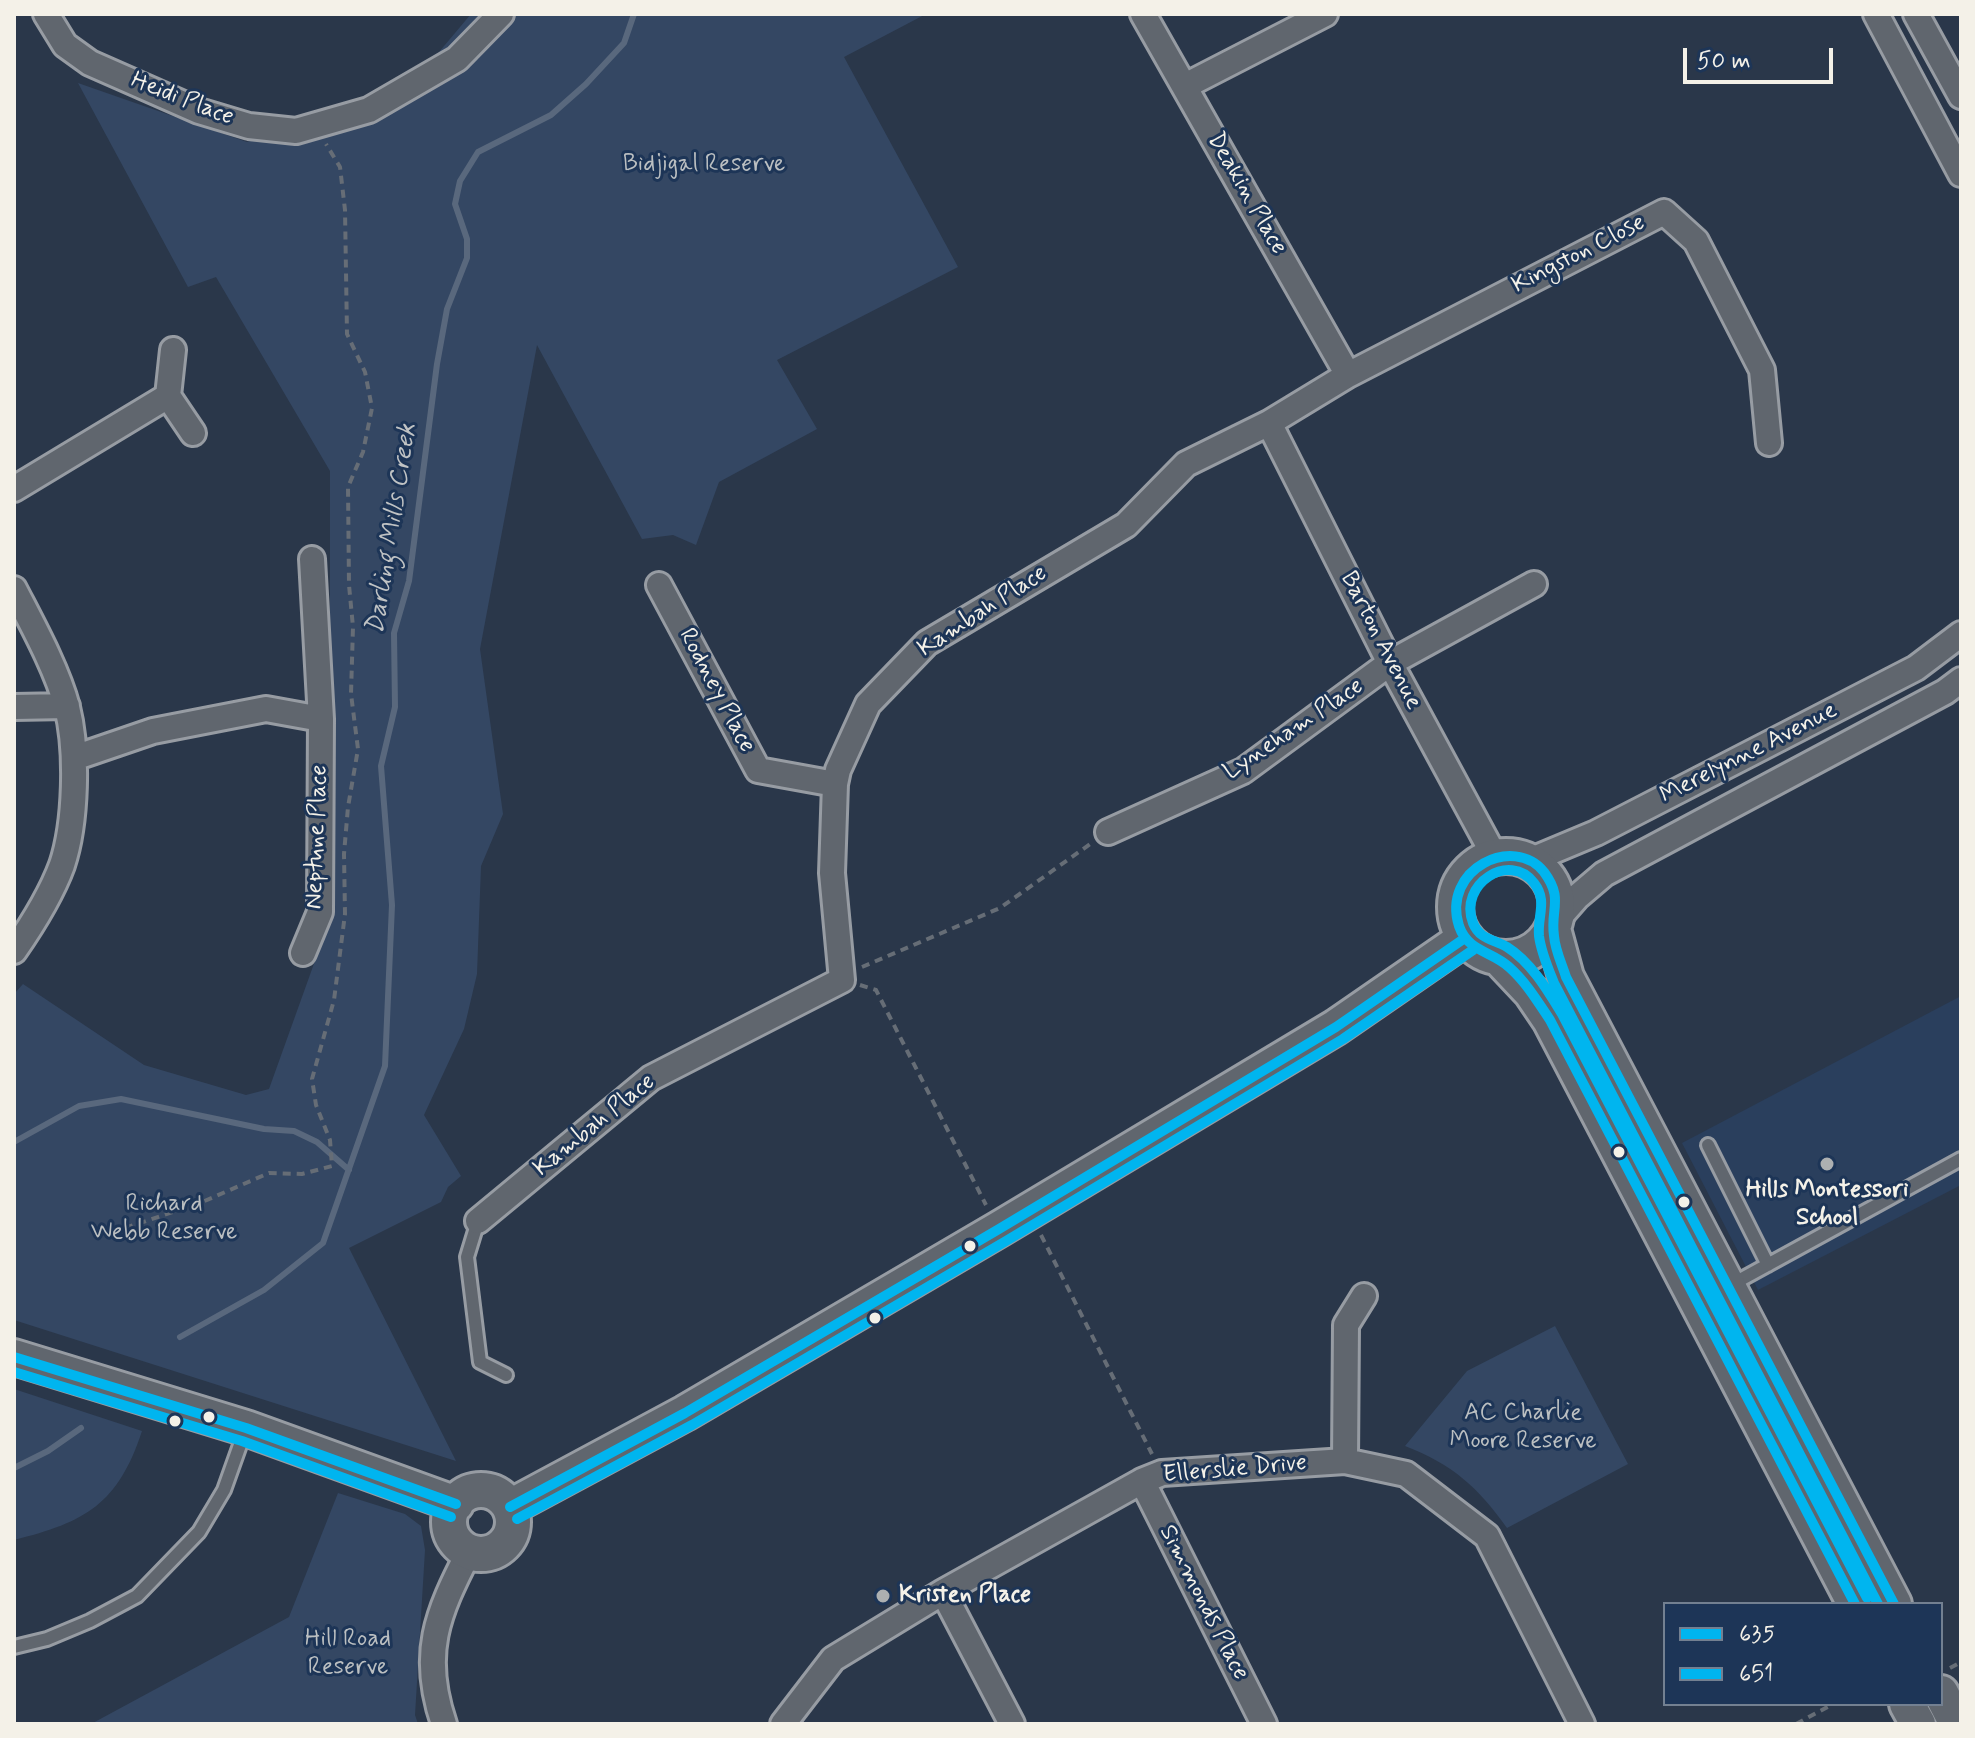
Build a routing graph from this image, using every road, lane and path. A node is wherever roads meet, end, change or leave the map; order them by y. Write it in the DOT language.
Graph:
graph roads {
  1 [pos="46,14"];
  2 [pos="501,14"];
  3 [pos="1143,14"];
  4 [pos="1325,14"];
  5 [pos="1876,14"];
  6 [pos="1916,14"];
  7 [pos="1185,86"];
  8 [pos="1961,96"];
  9 [pos="1954,142"];
  10 [pos="1961,174"];
  11 [pos="173,350"];
  12 [pos="1348,375"];
  13 [pos="168,396"];
  14 [pos="1269,423"];
  15 [pos="193,433"];
  16 [pos="1769,443"];
  17 [pos="14,489"];
  18 [pos="312,559"];
  19 [pos="1534,584"];
  20 [pos="659,585"];
  21 [pos="14,589"];
  22 [pos="1958,643"];
  23 [pos="1390,663"];
  24 [pos="1961,680"];
  25 [pos="67,706"];
  26 [pos="14,707"];
  27 [pos="321,719"];
  28 [pos="1810,722"];
  29 [pos="1826,754"];
  30 [pos="74,758"];
  31 [pos="835,784"];
  32 [pos="1108,832"];
  33 [pos="1495,857"];
  34 [pos="1529,861"];
  35 [pos="1555,925"];
  36 [pos="1465,938"];
  37 [pos="14,951"];
  38 [pos="303,953"];
  39 [pos="1499,958"];
  40 [pos="842,980"];
  41 [pos="1708,1145"];
  42 [pos="1961,1159"];
  43 [pos="987,1206"];
  44 [pos="478,1221"];
  45 [pos="1041,1235"];
  46 [pos="1768,1265"];
  47 [pos="1727,1288"];
  48 [pos="1364,1296"];
  49 [pos="14,1357"];
  50 [pos="506,1375"];
  51 [pos="246,1428"];
  52 [pos="1345,1461"];
  53 [pos="1152,1477"];
  54 [pos="456,1504"];
  55 [pos="510,1507"];
  56 [pos="469,1552"];
  57 [pos="943,1592"];
  58 [pos="1854,1602"];
  59 [pos="1893,1602"];
  60 [pos="14,1647"];
  61 [pos="1961,1662"];
  62 [pos="1944,1681"];
  63 [pos="1829,1706"];
  64 [pos="1908,1706"];
  65 [pos="444,1724"];
  66 [pos="783,1724"];
  67 [pos="1012,1724"];
  68 [pos="1264,1724"];
  69 [pos="1582,1724"];
  70 [pos="1796,1724"];
  71 [pos="1918,1724"];
  72 [pos="1957,1724"];
  1 -- 2 [label="street, Heidi Place"];
  3 -- 7 [label="street, Deakin Place"];
  4 -- 7 [label="street"];
  5 -- 9 [label="street"];
  6 -- 8 [label="street"];
  7 -- 12 [label="street, Deakin Place"];
  9 -- 10 [label="street"];
  11 -- 13 [label="street"];
  12 -- 14 [label="street, Kambah Place"];
  12 -- 16 [label="street, Kingston Close"];
  13 -- 15 [label="street"];
  13 -- 17 [label="street"];
  14 -- 23 [label="street, Barton Avenue"];
  14 -- 31 [label="street, Kambah Place"];
  18 -- 27 [label="street, Neptune Place"];
  19 -- 23 [label="street, Lyneham Place"];
  20 -- 31 [label="street, Rodney Place"];
  21 -- 25 [label="street"];
  22 -- 28 [label="street, Merelynne Avenue"];
  23 -- 32 [label="street, Lyneham Place"];
  23 -- 33 [label="street, Barton Avenue"];
  24 -- 29 [label="street, Merelynne Avenue"];
  25 -- 26 [label="street"];
  25 -- 30 [label="street"];
  27 -- 30 [label="street"];
  27 -- 38 [label="street, Neptune Place"];
  28 -- 29 [label="street"];
  28 -- 34 [label="street, Merelynne Avenue"];
  29 -- 35 [label="street, Merelynne Avenue"];
  30 -- 37 [label="street"];
  31 -- 40 [label="street, Kambah Place"];
  32 -- 40 [label="path"];
  33 -- 34 [label="street"];
  33 -- 36 [label="street"];
  34 -- 35 [label="street"];
  35 -- 39 [label="street"];
  35 -- 47 [label="street"];
  36 -- 39 [label="street"];
  36 -- 55 [label="street"];
  39 -- 58 [label="street"];
  40 -- 43 [label="path"];
  40 -- 44 [label="street, Kambah Place"];
  41 -- 46 [label="lane"];
  42 -- 46 [label="lane"];
  44 -- 50 [label="lane"];
  45 -- 53 [label="path"];
  46 -- 47 [label="lane"];
  47 -- 59 [label="street"];
  48 -- 52 [label="street"];
  49 -- 51 [label="street"];
  51 -- 54 [label="street"];
  51 -- 60 [label="lane"];
  52 -- 53 [label="street, Ellerslie Drive"];
  52 -- 69 [label="street, Ellerslie Drive"];
  53 -- 57 [label="street, Ellerslie Drive"];
  53 -- 68 [label="street, Simmonds Place"];
  54 -- 55 [label="street"];
  54 -- 56 [label="street"];
  55 -- 56 [label="street"];
  56 -- 65 [label="street"];
  57 -- 66 [label="street, Ellerslie Drive"];
  57 -- 67 [label="street"];
  61 -- 62 [label="path"];
  62 -- 72 [label="street"];
  63 -- 70 [label="path"];
  64 -- 71 [label="street"];
}
